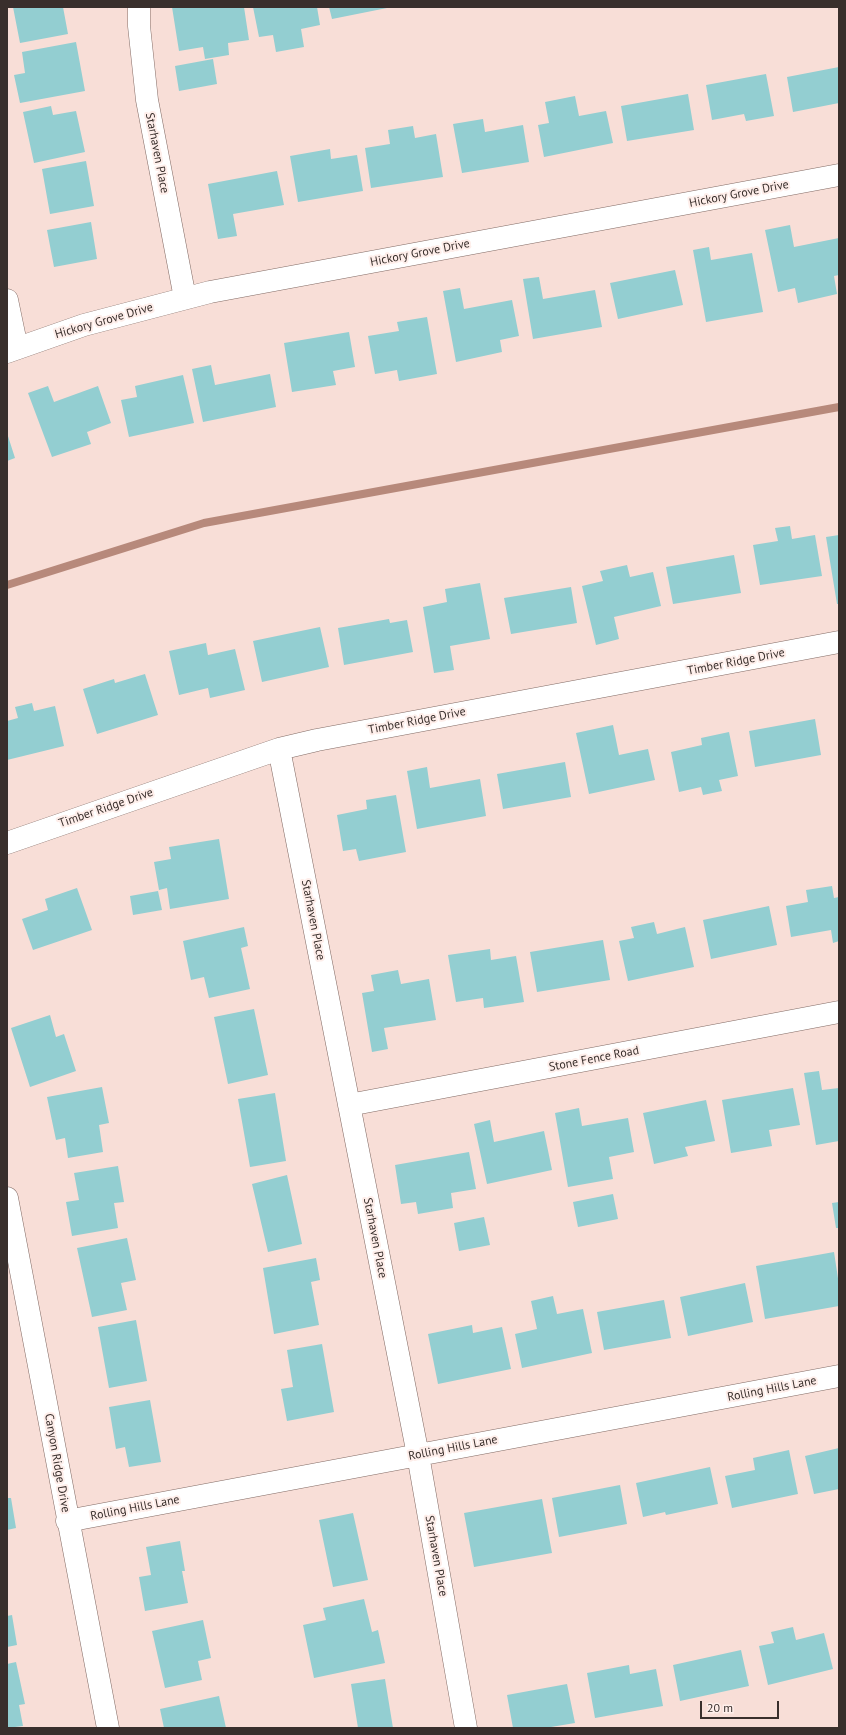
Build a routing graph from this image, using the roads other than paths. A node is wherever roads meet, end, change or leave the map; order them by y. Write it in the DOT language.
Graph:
graph roads {
  1 [pos="139,7"];
  2 [pos="839,175"];
  3 [pos="186,298"];
  4 [pos="7,300"];
  5 [pos="12,350"];
  6 [pos="839,642"];
  7 [pos="279,749"];
  8 [pos="7,843"];
  9 [pos="839,1012"];
  10 [pos="349,1105"];
  11 [pos="7,1198"];
  12 [pos="839,1376"];
  13 [pos="418,1454"];
  14 [pos="67,1521"];
  15 [pos="108,1728"];
  16 [pos="466,1728"];
  1 -- 3 [label="street, Starhaven Place"];
  2 -- 3 [label="street, Hickory Grove Drive"];
  3 -- 5 [label="street, Hickory Grove Drive"];
  4 -- 5 [label="street"];
  6 -- 7 [label="street, Timber Ridge Drive"];
  7 -- 8 [label="street, Timber Ridge Drive"];
  7 -- 10 [label="street, Starhaven Place"];
  9 -- 10 [label="street, Stone Fence Road"];
  10 -- 13 [label="street, Starhaven Place"];
  11 -- 14 [label="street, Canyon Ridge Drive"];
  12 -- 13 [label="street, Rolling Hills Lane"];
  13 -- 14 [label="street, Rolling Hills Lane"];
  13 -- 16 [label="street, Starhaven Place"];
  14 -- 15 [label="street, Canyon Ridge Drive"];
}
